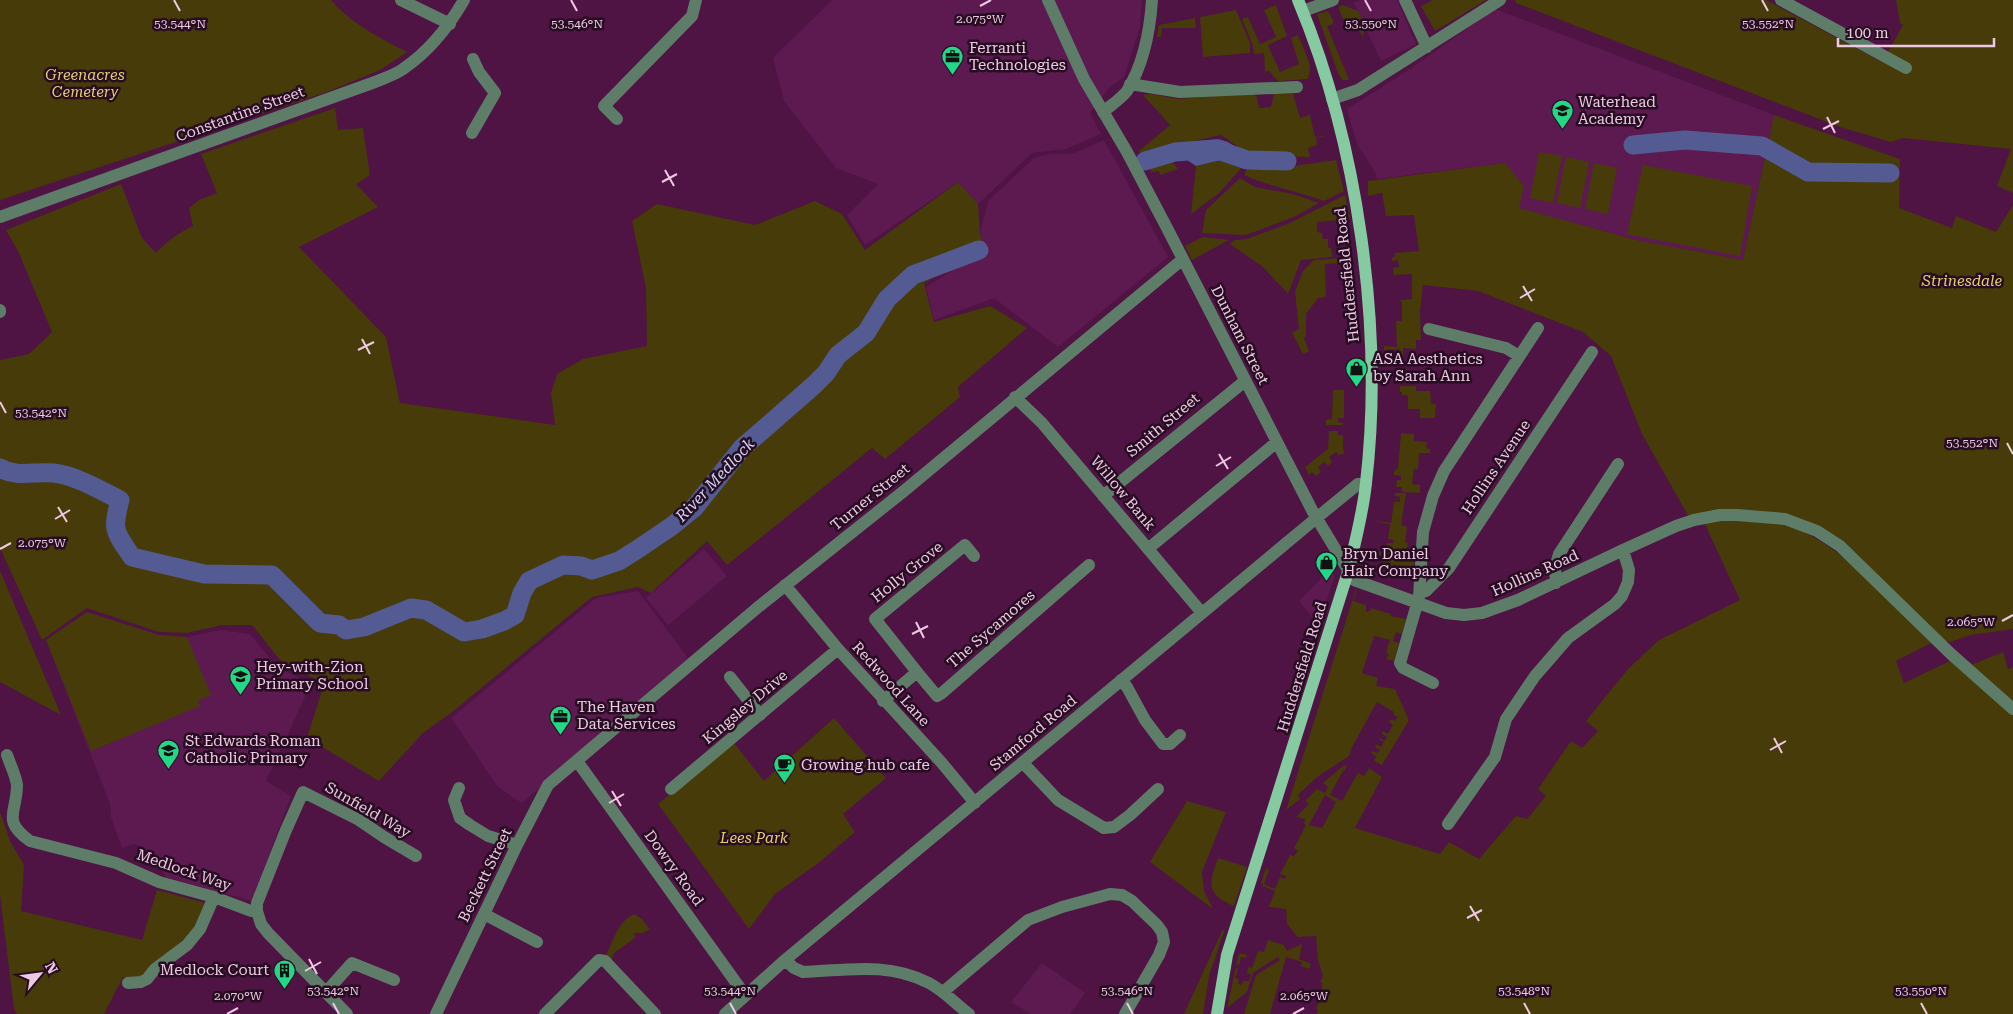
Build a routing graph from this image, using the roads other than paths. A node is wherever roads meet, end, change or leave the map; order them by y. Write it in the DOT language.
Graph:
graph roads {
  1 [pos="401,0"];
  2 [pos="464,0"];
  3 [pos="696,0"];
  4 [pos="1048,0"];
  5 [pos="1152,0"];
  6 [pos="1334,0"];
  7 [pos="1405,0"];
  8 [pos="1500,0"];
  9 [pos="1781,0"];
  10 [pos="1300,6"];
  11 [pos="450,24"];
  12 [pos="1427,47"];
  13 [pos="473,59"];
  14 [pos="1906,68"];
  15 [pos="1130,84"];
  16 [pos="1297,87"];
  17 [pos="1332,99"];
  18 [pos="1103,112"];
  19 [pos="617,119"];
  20 [pos="472,133"];
  21 [pos="0,217"];
  22 [pos="1183,259"];
  23 [pos="1538,328"];
  24 [pos="1429,329"];
  25 [pos="1592,352"];
  26 [pos="1519,356"];
  27 [pos="1245,381"];
  28 [pos="1015,397"];
  29 [pos="1277,442"];
  30 [pos="1618,464"];
  31 [pos="1366,484"];
  32 [pos="1103,496"];
  33 [pos="1316,518"];
  34 [pos="1149,548"];
  35 [pos="1623,550"];
  36 [pos="974,556"];
  37 [pos="1089,565"];
  38 [pos="1348,572"];
  39 [pos="1556,583"];
  40 [pos="785,585"];
  41 [pos="1418,598"];
  42 [pos="1202,613"];
  43 [pos="838,649"];
  44 [pos="917,672"];
  45 [pos="730,677"];
  46 [pos="1121,680"];
  47 [pos="1434,683"];
  48 [pos="883,701"];
  49 [pos="2013,709"];
  50 [pos="760,715"];
  51 [pos="1180,736"];
  52 [pos="7,755"];
  53 [pos="577,761"];
  54 [pos="1023,763"];
  55 [pos="459,788"];
  56 [pos="671,789"];
  57 [pos="1158,789"];
  58 [pos="975,803"];
  59 [pos="1448,824"];
  60 [pos="517,844"];
  61 [pos="416,856"];
  62 [pos="214,897"];
  63 [pos="257,911"];
  64 [pos="484,914"];
  65 [pos="537,942"];
  66 [pos="785,960"];
  67 [pos="394,980"];
  68 [pos="128,983"];
  69 [pos="326,992"];
  70 [pos="943,992"];
  71 [pos="745,995"];
  72 [pos="954,1010"];
  73 [pos="347,1014"];
  74 [pos="436,1014"];
  75 [pos="545,1014"];
  76 [pos="654,1014"];
  77 [pos="725,1014"];
  78 [pos="969,1014"];
  79 [pos="1125,1014"];
  80 [pos="1217,1014"];
  1 -- 11 [label="street"];
  2 -- 11 [label="street, Constantine Street"];
  3 -- 19 [label="street"];
  4 -- 18 [label="street, Dunham Street"];
  5 -- 15 [label="street"];
  6 -- 10 [label="street"];
  7 -- 12 [label="street"];
  8 -- 12 [label="street"];
  9 -- 14 [label="street"];
  10 -- 17 [label="main road, Huddersfield Road"];
  11 -- 21 [label="street, Constantine Street"];
  12 -- 17 [label="street"];
  13 -- 20 [label="street"];
  15 -- 16 [label="street"];
  15 -- 18 [label="street"];
  17 -- 31 [label="main road, Huddersfield Road"];
  18 -- 22 [label="street, Dunham Street"];
  22 -- 27 [label="street, Dunham Street"];
  22 -- 28 [label="street, Turner Street"];
  23 -- 26 [label="street"];
  24 -- 26 [label="street"];
  25 -- 41 [label="street, Hollins Avenue"];
  26 -- 41 [label="street"];
  27 -- 29 [label="street, Dunham Street"];
  27 -- 32 [label="street, Smith Street"];
  28 -- 32 [label="street, Willow Bank"];
  28 -- 40 [label="street, Turner Street"];
  29 -- 33 [label="street, Dunham Street"];
  29 -- 34 [label="street"];
  30 -- 39 [label="street"];
  31 -- 33 [label="street, Stamford Road"];
  31 -- 38 [label="main road, Huddersfield Road"];
  32 -- 34 [label="street, Willow Bank"];
  33 -- 38 [label="street, Dunham Street"];
  33 -- 42 [label="street, Stamford Road"];
  34 -- 42 [label="street, Willow Bank"];
  35 -- 39 [label="street, Hollins Road"];
  35 -- 49 [label="street, Hollins Road"];
  35 -- 59 [label="street"];
  36 -- 44 [label="street, Holly Grove"];
  37 -- 44 [label="street, The Sycamores"];
  38 -- 41 [label="street, Hollins Road"];
  38 -- 80 [label="main road, Huddersfield Road"];
  39 -- 41 [label="street, Hollins Road"];
  40 -- 43 [label="street, Redwood Lane"];
  40 -- 53 [label="street, Turner Street"];
  41 -- 47 [label="street"];
  42 -- 46 [label="street, Stamford Road"];
  43 -- 48 [label="street, Redwood Lane"];
  43 -- 50 [label="street, Kingsley Drive"];
  44 -- 48 [label="street"];
  45 -- 50 [label="street"];
  46 -- 51 [label="street"];
  46 -- 54 [label="street, Stamford Road"];
  48 -- 58 [label="street, Redwood Lane"];
  50 -- 56 [label="street, Kingsley Drive"];
  52 -- 62 [label="street, Medlock Way"];
  53 -- 60 [label="street, Beckett Street"];
  53 -- 71 [label="street, Dowry Road"];
  54 -- 57 [label="street"];
  54 -- 58 [label="street, Stamford Road"];
  55 -- 60 [label="street"];
  58 -- 66 [label="street, Stamford Road"];
  60 -- 64 [label="street, Beckett Street"];
  61 -- 63 [label="street, Sunfield Way"];
  62 -- 63 [label="street, Medlock Way"];
  62 -- 68 [label="street"];
  63 -- 69 [label="street"];
  64 -- 65 [label="street"];
  64 -- 74 [label="street, Beckett Street"];
  66 -- 70 [label="street"];
  66 -- 71 [label="street, Stamford Road"];
  67 -- 69 [label="street"];
  69 -- 73 [label="street"];
  70 -- 72 [label="street"];
  70 -- 79 [label="street"];
  71 -- 77 [label="street, Stamford Road"];
  72 -- 78 [label="street"];
  75 -- 76 [label="street"];
}
